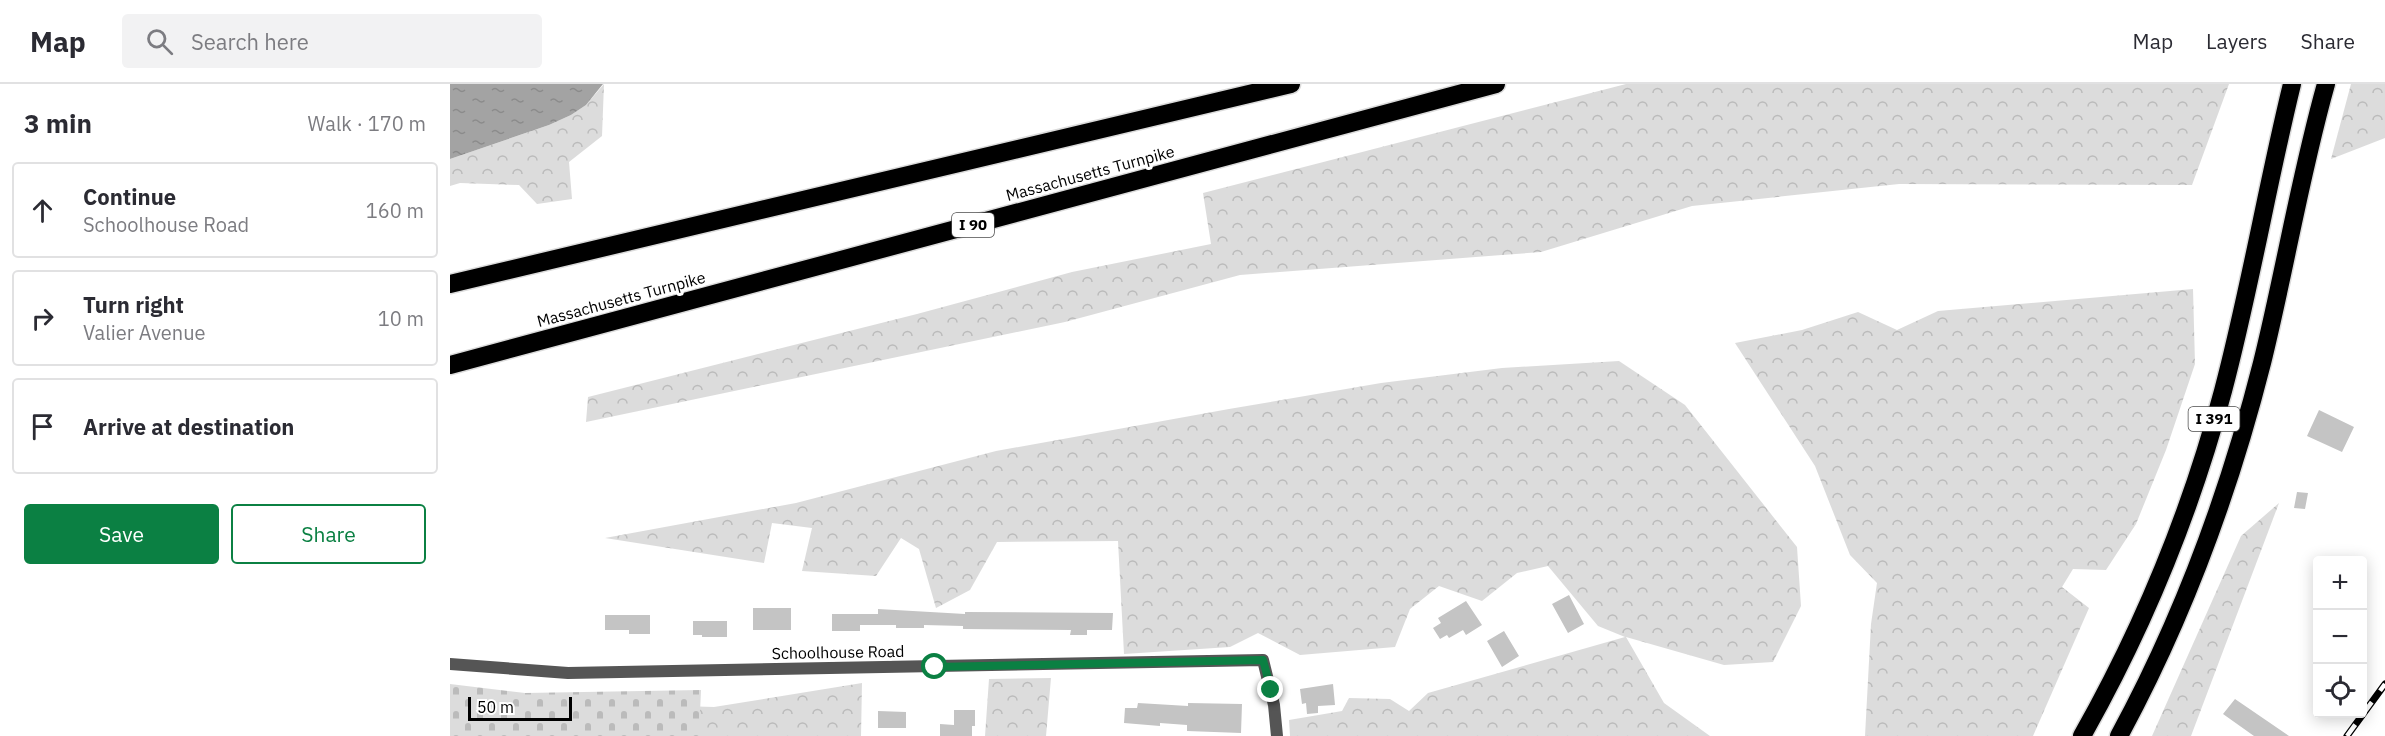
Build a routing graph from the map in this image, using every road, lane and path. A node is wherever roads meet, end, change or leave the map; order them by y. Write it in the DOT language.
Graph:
graph roads {
  1 [pos="1291,84"];
  2 [pos="1496,84"];
  3 [pos="2292,84"];
  4 [pos="2326,84"];
  5 [pos="450,284"];
  6 [pos="450,365"];
  7 [pos="450,664"];
  8 [pos="1276,736"];
  9 [pos="2082,736"];
  10 [pos="2119,736"];
  1 -- 5 [label="highway"];
  2 -- 6 [label="highway, Massachusetts Turnpike / I 90"];
  3 -- 9 [label="highway, I 391"];
  4 -- 10 [label="highway, I 391"];
  7 -- 8 [label="street, Schoolhouse Road"];
}
